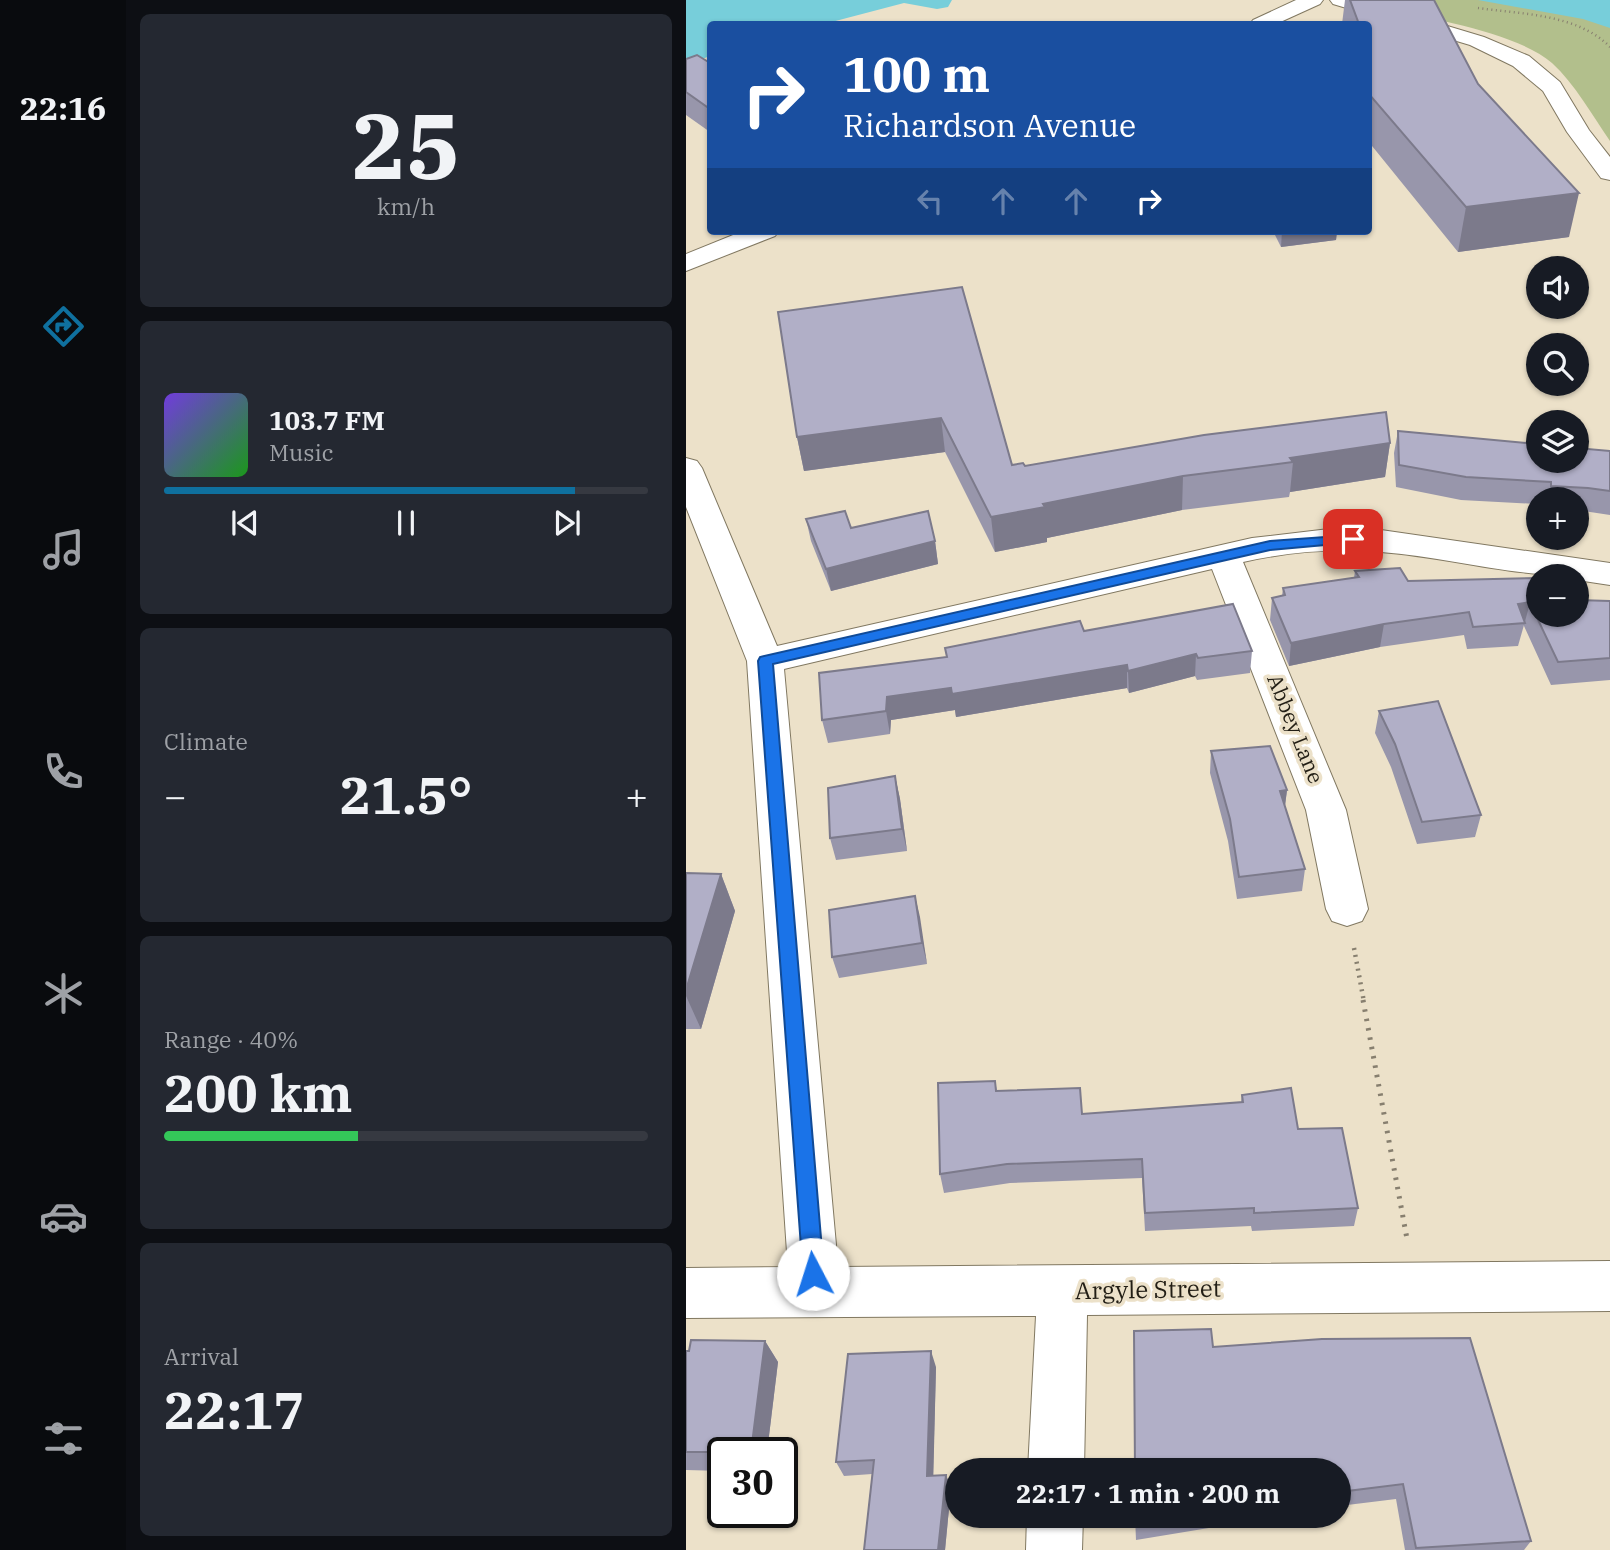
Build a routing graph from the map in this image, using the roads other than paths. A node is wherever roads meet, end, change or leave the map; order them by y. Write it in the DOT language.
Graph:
graph roads {
  1 [pos="1313,0"];
  2 [pos="1340,0"];
  3 [pos="1267,21"];
  4 [pos="1610,173"];
  5 [pos="756,235"];
  6 [pos="686,263"];
  7 [pos="686,467"];
  8 [pos="1224,556"];
  9 [pos="1610,574"];
  10 [pos="765,661"];
  11 [pos="1347,909"];
  12 [pos="1610,1286"];
  13 [pos="1062,1291"];
  14 [pos="686,1293"];
  15 [pos="815,1293"];
  16 [pos="1056,1458"];
  17 [pos="1055,1528"];
  18 [pos="1054,1550"];
  1 -- 3 [label="street"];
  2 -- 4 [label="street"];
  5 -- 6 [label="street"];
  7 -- 10 [label="street"];
  8 -- 9 [label="street"];
  8 -- 10 [label="street"];
  8 -- 11 [label="street, Abbey Lane"];
  10 -- 15 [label="street"];
  12 -- 13 [label="street, Argyle Street"];
  13 -- 15 [label="street, Argyle Street"];
  13 -- 16 [label="street"];
  14 -- 15 [label="street, Argyle Street"];
  17 -- 18 [label="street"];
}
